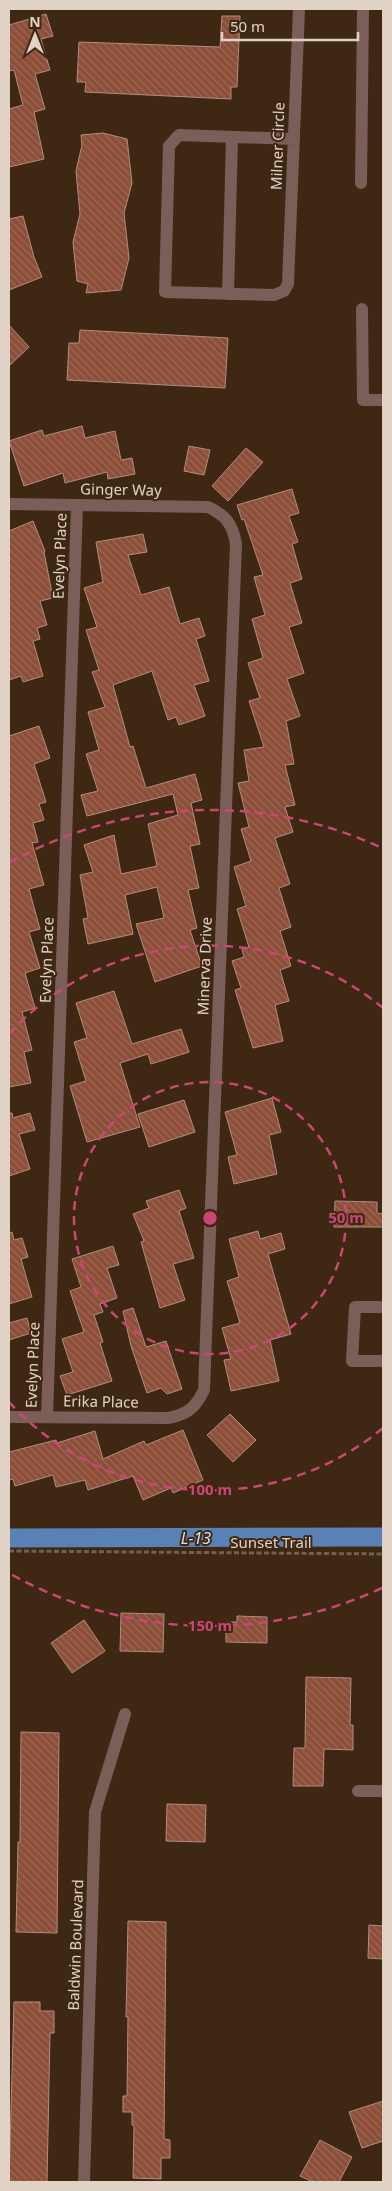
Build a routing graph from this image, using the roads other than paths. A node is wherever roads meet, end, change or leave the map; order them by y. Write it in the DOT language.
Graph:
graph roads {
  1 [pos="299,9"];
  2 [pos="362,9"];
  3 [pos="232,137"];
  4 [pos="294,139"];
  5 [pos="361,183"];
  6 [pos="228,294"];
  7 [pos="362,309"];
  8 [pos="383,400"];
  9 [pos="9,504"];
  10 [pos="77,505"];
  11 [pos="229,521"];
  12 [pos="383,1308"];
  13 [pos="383,1361"];
  14 [pos="191,1410"];
  15 [pos="9,1416"];
  16 [pos="47,1417"];
  17 [pos="124,1714"];
  18 [pos="358,1791"];
  19 [pos="383,1791"];
  20 [pos="84,2182"];
  1 -- 4 [label="street, Milner Circle"];
  2 -- 5 [label="street"];
  3 -- 4 [label="street"];
  3 -- 6 [label="street"];
  3 -- 6 [label="street"];
  4 -- 6 [label="street, Milner Circle"];
  7 -- 8 [label="street"];
  9 -- 10 [label="street, Ginger Way"];
  10 -- 11 [label="street, Ginger Way"];
  10 -- 16 [label="street, Evelyn Place"];
  11 -- 14 [label="street, Minerva Drive"];
  12 -- 13 [label="street"];
  14 -- 16 [label="street, Erika Place"];
  15 -- 16 [label="street, Erika Place"];
  17 -- 20 [label="street, Baldwin Boulevard"];
  18 -- 19 [label="street"];
}
